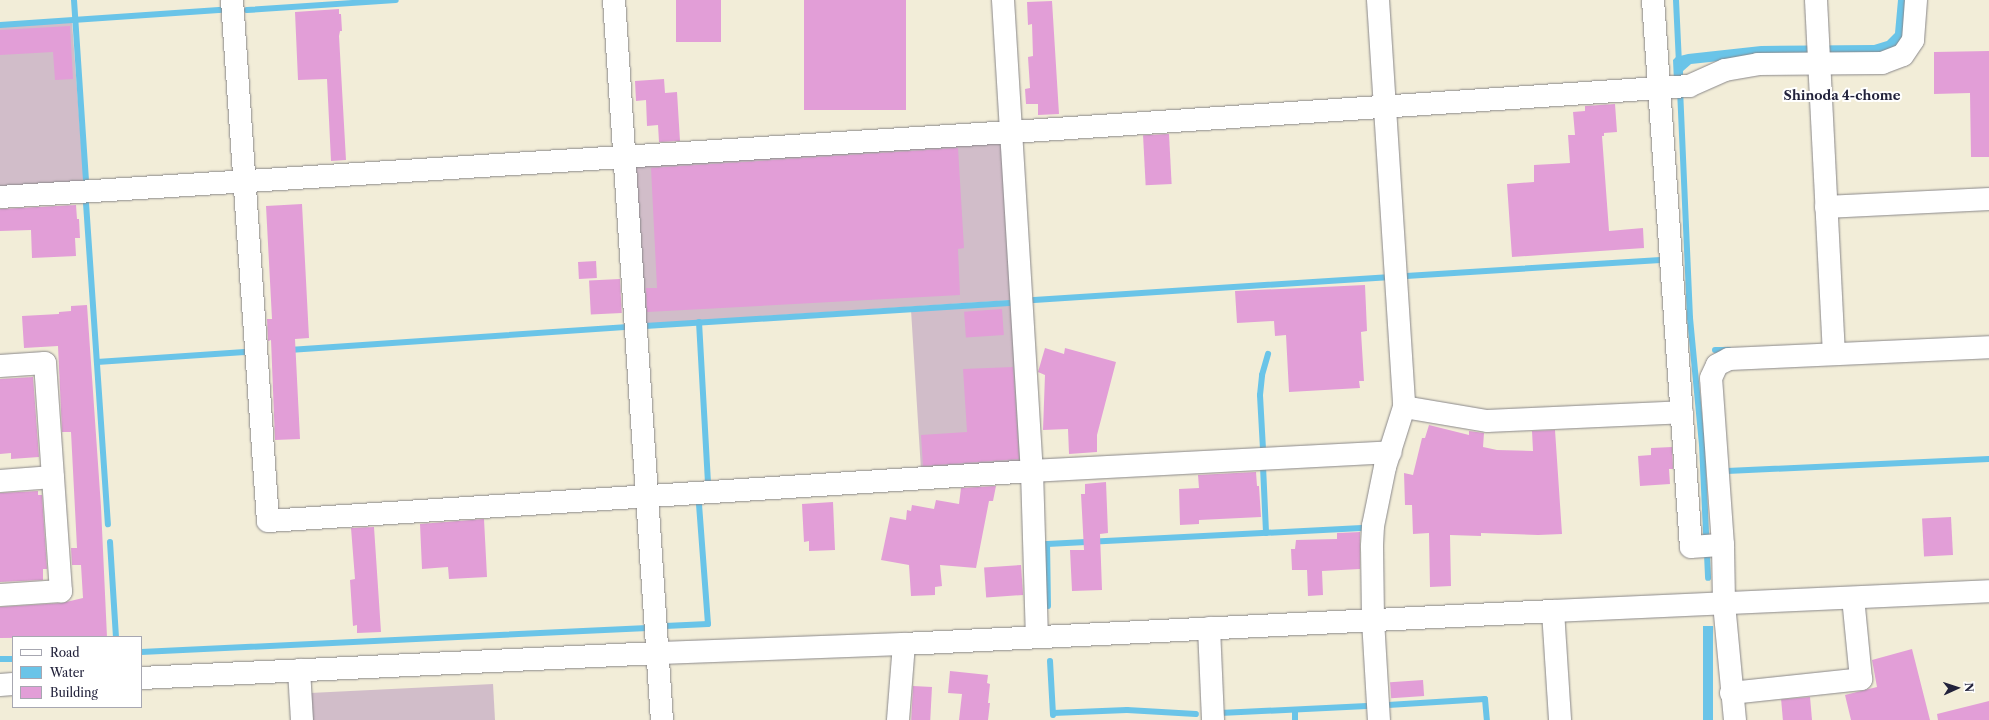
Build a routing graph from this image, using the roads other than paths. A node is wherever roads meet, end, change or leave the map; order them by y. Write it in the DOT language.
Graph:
graph roads {
  1 [pos="232,0"];
  2 [pos="614,0"];
  3 [pos="1003,0"];
  4 [pos="1378,0"];
  5 [pos="1653,0"];
  6 [pos="1816,0"];
  7 [pos="1916,0"];
  8 [pos="1819,54"];
  9 [pos="1672,88"];
  10 [pos="1385,107"];
  11 [pos="1012,132"];
  12 [pos="624,156"];
  13 [pos="244,180"];
  14 [pos="0,197"];
  15 [pos="1989,199"];
  16 [pos="1826,207"];
  17 [pos="1989,347"];
  18 [pos="1834,354"];
  19 [pos="0,366"];
  20 [pos="1404,407"];
  21 [pos="1682,412"];
  22 [pos="1390,452"];
  23 [pos="1032,471"];
  24 [pos="53,477"];
  25 [pos="0,481"];
  26 [pos="648,497"];
  27 [pos="1713,546"];
  28 [pos="1989,591"];
  29 [pos="0,595"];
  30 [pos="1853,598"];
  31 [pos="1724,604"];
  32 [pos="1553,611"];
  33 [pos="1373,620"];
  34 [pos="1209,628"];
  35 [pos="1037,637"];
  36 [pos="904,644"];
  37 [pos="658,653"];
  38 [pos="299,670"];
  39 [pos="142,678"];
  40 [pos="12,684"];
  41 [pos="0,685"];
  42 [pos="1731,693"];
  43 [pos="302,720"];
  44 [pos="662,720"];
  45 [pos="898,720"];
  46 [pos="1213,720"];
  47 [pos="1379,720"];
  48 [pos="1560,720"];
  49 [pos="1735,720"];
  1 -- 13 [label="street"];
  2 -- 12 [label="street"];
  3 -- 11 [label="street"];
  4 -- 10 [label="street"];
  5 -- 9 [label="street"];
  6 -- 8 [label="street"];
  7 -- 8 [label="street"];
  8 -- 9 [label="street"];
  8 -- 16 [label="street"];
  9 -- 10 [label="street"];
  9 -- 21 [label="street"];
  10 -- 11 [label="street"];
  10 -- 20 [label="street"];
  11 -- 12 [label="street"];
  11 -- 23 [label="street"];
  12 -- 13 [label="street"];
  12 -- 26 [label="street"];
  13 -- 14 [label="street"];
  13 -- 26 [label="street"];
  15 -- 16 [label="street"];
  16 -- 18 [label="street"];
  17 -- 18 [label="street"];
  18 -- 27 [label="street"];
  19 -- 24 [label="street"];
  20 -- 21 [label="street"];
  20 -- 22 [label="street"];
  21 -- 27 [label="street"];
  22 -- 23 [label="street"];
  22 -- 33 [label="street"];
  23 -- 26 [label="street"];
  23 -- 35 [label="street"];
  24 -- 25 [label="street"];
  24 -- 29 [label="street"];
  26 -- 37 [label="street"];
  27 -- 31 [label="street"];
  28 -- 30 [label="street"];
  30 -- 31 [label="street"];
  30 -- 42 [label="street"];
  31 -- 32 [label="street"];
  31 -- 42 [label="street"];
  32 -- 33 [label="street"];
  32 -- 48 [label="street"];
  33 -- 34 [label="street"];
  33 -- 47 [label="street"];
  34 -- 35 [label="street"];
  34 -- 46 [label="street"];
  35 -- 36 [label="street"];
  36 -- 37 [label="street"];
  36 -- 45 [label="street"];
  37 -- 38 [label="street"];
  37 -- 44 [label="street"];
  38 -- 39 [label="street"];
  38 -- 43 [label="street"];
  40 -- 41 [label="street"];
  42 -- 49 [label="street"];
}
